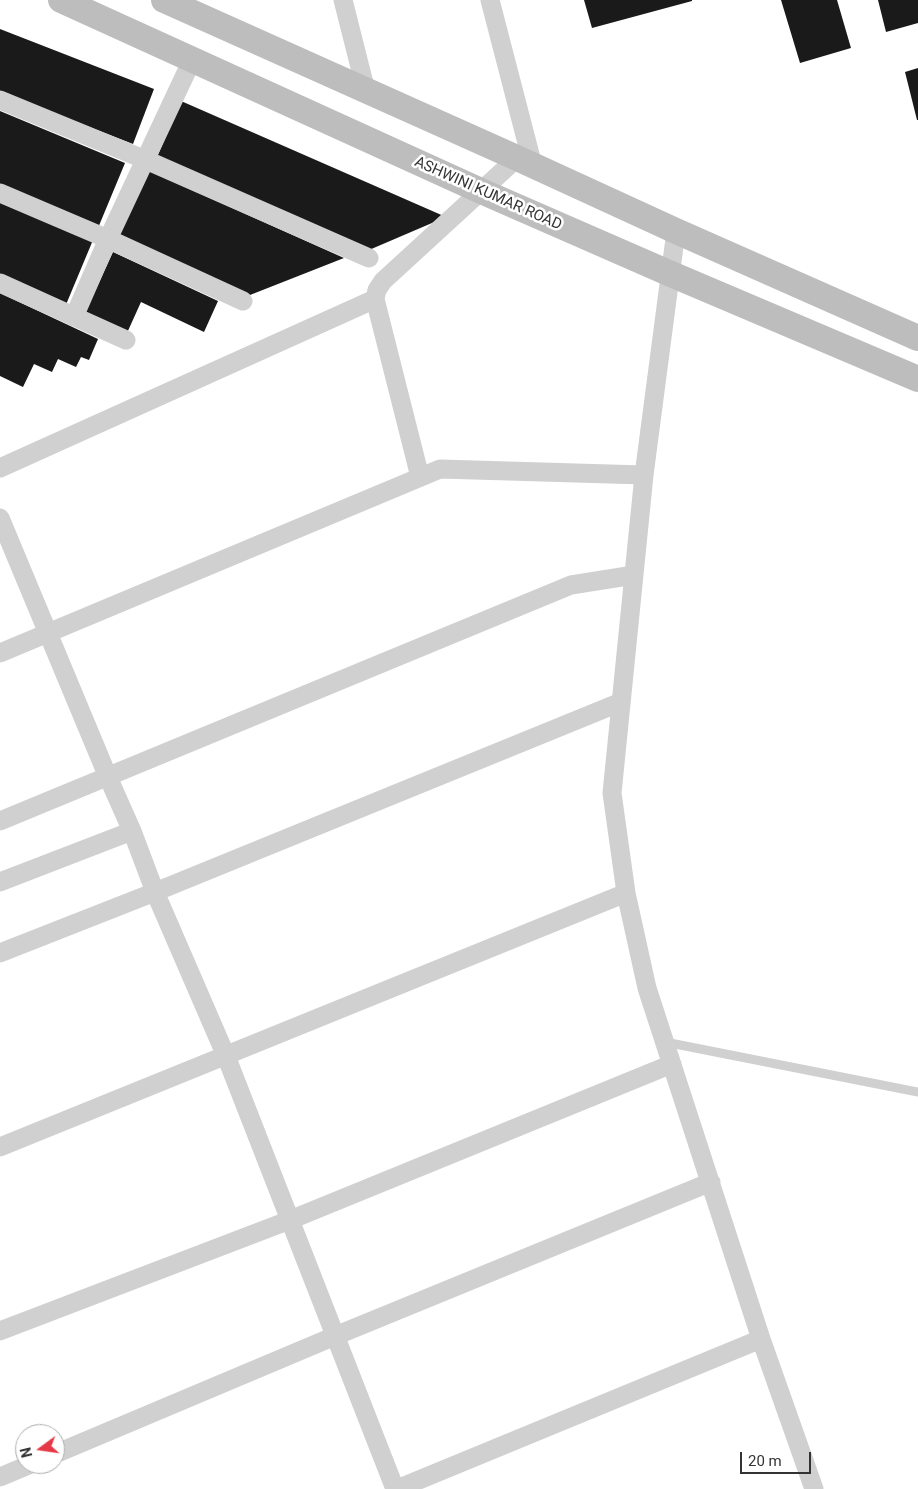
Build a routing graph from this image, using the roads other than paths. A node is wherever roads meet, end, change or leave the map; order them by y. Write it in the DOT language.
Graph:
graph roads {
  1 [pos="61,0"];
  2 [pos="164,0"];
  3 [pos="342,0"];
  4 [pos="490,0"];
  5 [pos="192,60"];
  6 [pos="366,91"];
  7 [pos="0,100"];
  8 [pos="146,160"];
  9 [pos="525,162"];
  10 [pos="481,191"];
  11 [pos="0,193"];
  12 [pos="676,232"];
  13 [pos="108,239"];
  14 [pos="369,258"];
  15 [pos="671,274"];
  16 [pos="0,283"];
  17 [pos="375,299"];
  18 [pos="242,302"];
  19 [pos="74,317"];
  20 [pos="918,338"];
  21 [pos="126,340"];
  22 [pos="918,379"];
  23 [pos="0,468"];
  24 [pos="644,475"];
  25 [pos="420,477"];
  26 [pos="0,518"];
  27 [pos="634,575"];
  28 [pos="48,633"];
  29 [pos="0,653"];
  30 [pos="621,702"];
  31 [pos="108,777"];
  32 [pos="0,821"];
  33 [pos="132,831"];
  34 [pos="0,882"];
  35 [pos="155,892"];
  36 [pos="626,893"];
  37 [pos="0,952"];
  38 [pos="665,1042"];
  39 [pos="226,1056"];
  40 [pos="672,1064"];
  41 [pos="918,1092"];
  42 [pos="0,1147"];
  43 [pos="710,1182"];
  44 [pos="290,1220"];
  45 [pos="0,1331"];
  46 [pos="335,1336"];
  47 [pos="761,1339"];
  48 [pos="65,1450"];
  49 [pos="15,1471"];
  50 [pos="0,1477"];
  51 [pos="396,1489"];
  52 [pos="814,1489"];
  1 -- 5 [label="main road, ASHWINI KUMAR ROAD"];
  2 -- 6 [label="main road"];
  3 -- 6 [label="street"];
  4 -- 9 [label="street"];
  5 -- 8 [label="street"];
  5 -- 10 [label="main road, ASHWINI KUMAR ROAD"];
  6 -- 9 [label="main road"];
  7 -- 8 [label="street"];
  8 -- 13 [label="street"];
  8 -- 14 [label="street"];
  9 -- 10 [label="street"];
  9 -- 12 [label="main road"];
  10 -- 15 [label="main road, ASHWINI KUMAR ROAD"];
  10 -- 17 [label="street"];
  11 -- 13 [label="street"];
  12 -- 15 [label="street"];
  12 -- 20 [label="main road"];
  13 -- 18 [label="street"];
  13 -- 19 [label="street"];
  15 -- 22 [label="main road, ASHWINI KUMAR ROAD"];
  15 -- 24 [label="street"];
  16 -- 19 [label="street"];
  17 -- 23 [label="street"];
  17 -- 25 [label="street"];
  19 -- 21 [label="street"];
  24 -- 25 [label="street"];
  24 -- 27 [label="street"];
  25 -- 28 [label="street"];
  26 -- 28 [label="street"];
  27 -- 30 [label="street"];
  27 -- 31 [label="street"];
  28 -- 29 [label="street"];
  28 -- 31 [label="street"];
  30 -- 35 [label="street"];
  30 -- 36 [label="street"];
  31 -- 32 [label="street"];
  31 -- 33 [label="street"];
  33 -- 34 [label="street"];
  33 -- 35 [label="street"];
  35 -- 37 [label="street"];
  35 -- 39 [label="street"];
  36 -- 38 [label="street"];
  36 -- 39 [label="street"];
  38 -- 40 [label="street"];
  38 -- 41 [label="lane"];
  39 -- 42 [label="street"];
  39 -- 44 [label="street"];
  40 -- 43 [label="street"];
  40 -- 44 [label="street"];
  43 -- 46 [label="street"];
  43 -- 47 [label="street"];
  44 -- 45 [label="street"];
  44 -- 46 [label="street"];
  46 -- 48 [label="street"];
  46 -- 51 [label="street"];
  47 -- 51 [label="street"];
  47 -- 52 [label="street"];
  49 -- 50 [label="street"];
}
